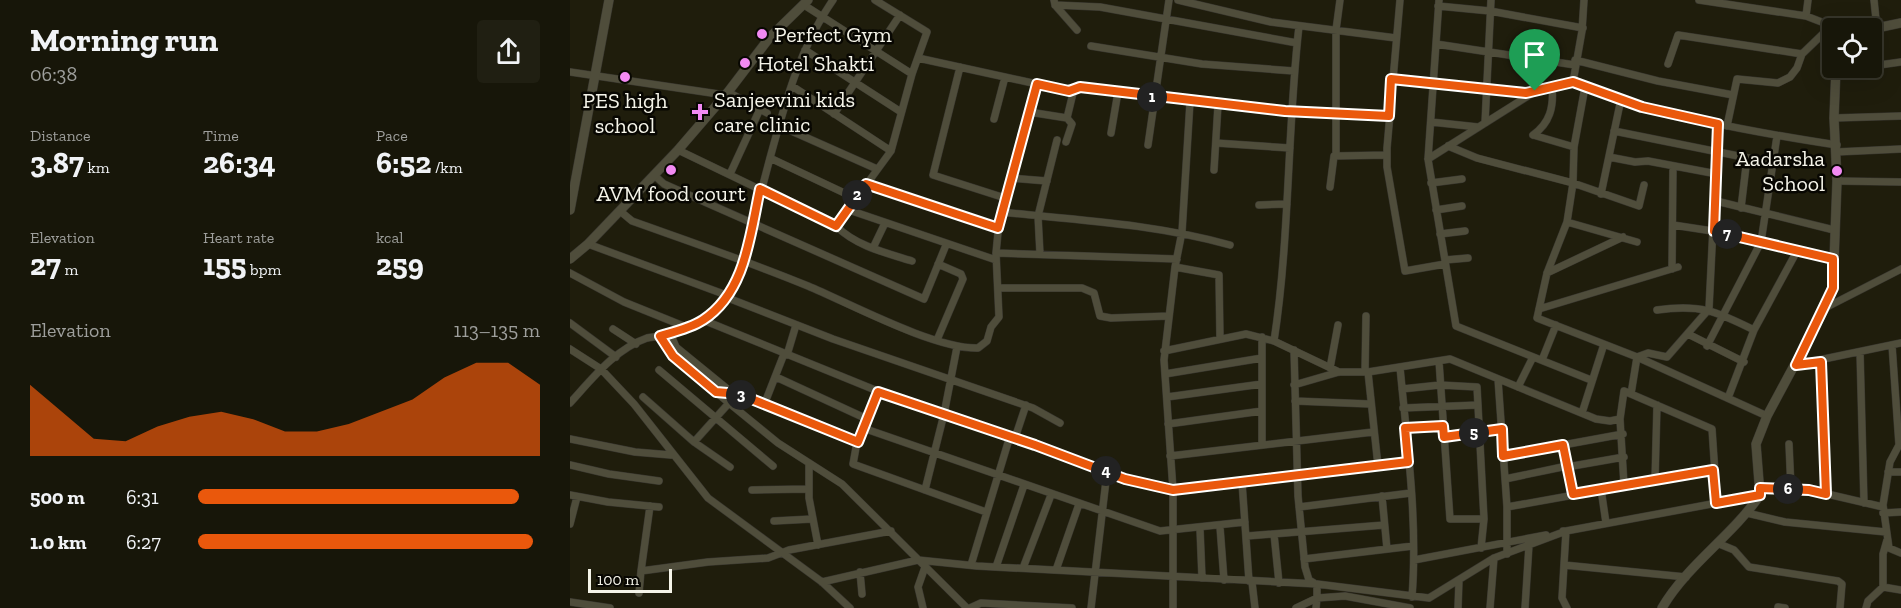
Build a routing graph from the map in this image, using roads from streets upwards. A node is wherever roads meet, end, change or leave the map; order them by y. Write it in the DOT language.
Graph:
graph roads {
  1 [pos="609,0"];
  2 [pos="833,0"];
  3 [pos="875,0"];
  4 [pos="1169,0"];
  5 [pos="1178,0"];
  6 [pos="1340,0"];
  7 [pos="1400,0"];
  8 [pos="1491,0"];
  9 [pos="1584,0"];
  10 [pos="1699,0"];
  11 [pos="1808,0"];
  12 [pos="1874,0"];
  13 [pos="806,2"];
  14 [pos="1054,3"];
  15 [pos="1438,3"];
  16 [pos="1490,11"];
  17 [pos="900,15"];
  18 [pos="822,16"];
  19 [pos="1806,16"];
  20 [pos="1874,18"];
  21 [pos="1165,19"];
  22 [pos="1822,22"];
  23 [pos="1901,23"];
  24 [pos="1299,26"];
  25 [pos="1882,27"];
  26 [pos="1583,28"];
  27 [pos="1077,30"];
  28 [pos="1336,30"];
  29 [pos="1822,35"];
  30 [pos="1396,38"];
  31 [pos="1297,43"];
  32 [pos="1436,44"];
  33 [pos="1091,46"];
  34 [pos="805,50"];
  35 [pos="876,50"];
  36 [pos="1488,52"];
  37 [pos="1802,54"];
  38 [pos="1160,57"];
  39 [pos="918,58"];
  40 [pos="1575,62"];
  41 [pos="1901,62"];
  42 [pos="1668,63"];
  43 [pos="1882,65"];
  44 [pos="960,67"];
  45 [pos="1294,71"];
  46 [pos="570,72"];
  47 [pos="912,74"];
  48 [pos="595,75"];
  49 [pos="1005,77"];
  50 [pos="1836,78"];
  51 [pos="1391,79"];
  52 [pos="855,82"];
  53 [pos="1573,82"];
  54 [pos="1037,84"];
  55 [pos="1433,84"];
  56 [pos="792,86"];
  57 [pos="1552,86"];
  58 [pos="1585,87"];
  59 [pos="1487,88"];
  60 [pos="1074,89"];
  61 [pos="1535,91"];
  62 [pos="1118,92"];
  63 [pos="727,94"];
  64 [pos="1733,95"];
  65 [pos="1154,97"];
  66 [pos="1621,99"];
  67 [pos="1191,102"];
  68 [pos="1218,105"];
  69 [pos="1291,111"];
  70 [pos="900,112"];
  71 [pos="1029,112"];
  72 [pos="1335,113"];
  73 [pos="834,114"];
  74 [pos="1389,116"];
  75 [pos="1901,116"];
  76 [pos="1067,118"];
  77 [pos="1834,118"];
  78 [pos="993,119"];
  79 [pos="1431,122"];
  80 [pos="1718,124"];
  81 [pos="778,125"];
  82 [pos="1481,125"];
  83 [pos="1727,126"];
  84 [pos="1614,131"];
  85 [pos="1111,133"];
  86 [pos="1777,136"];
  87 [pos="1057,140"];
  88 [pos="1066,142"];
  89 [pos="1216,143"];
  90 [pos="1148,145"];
  91 [pos="1448,146"];
  92 [pos="1574,147"];
  93 [pos="1290,148"];
  94 [pos="1836,148"];
  95 [pos="678,150"];
  96 [pos="1901,150"];
  97 [pos="891,151"];
  98 [pos="1718,152"];
  99 [pos="1336,155"];
  100 [pos="1387,155"];
  101 [pos="1609,157"];
  102 [pos="770,158"];
  103 [pos="1747,158"];
  104 [pos="1428,159"];
  105 [pos="1773,163"];
  106 [pos="1673,166"];
  107 [pos="877,169"];
  108 [pos="1214,170"];
  109 [pos="730,174"];
  110 [pos="1717,174"];
  111 [pos="654,175"];
  112 [pos="1011,178"];
  113 [pos="1462,179"];
  114 [pos="1047,181"];
  115 [pos="1837,181"];
  116 [pos="1901,182"];
  117 [pos="1431,183"];
  118 [pos="1573,183"];
  119 [pos="866,184"];
  120 [pos="1644,185"];
  121 [pos="1330,187"];
  122 [pos="760,189"];
  123 [pos="1601,194"];
  124 [pos="855,198"];
  125 [pos="1005,198"];
  126 [pos="1716,201"];
  127 [pos="1287,204"];
  128 [pos="1259,205"];
  129 [pos="1462,206"];
  130 [pos="1741,208"];
  131 [pos="570,210"];
  132 [pos="849,210"];
  133 [pos="1436,210"];
  134 [pos="620,211"];
  135 [pos="1000,212"];
  136 [pos="1766,214"];
  137 [pos="1038,216"];
  138 [pos="1567,222"];
  139 [pos="752,223"];
  140 [pos="885,223"];
  141 [pos="1673,225"];
  142 [pos="836,226"];
  143 [pos="998,228"];
  144 [pos="1834,230"];
  145 [pos="1465,231"];
  146 [pos="1714,231"];
  147 [pos="1182,232"];
  148 [pos="1440,234"];
  149 [pos="1623,237"];
  150 [pos="1637,242"];
  151 [pos="1761,242"];
  152 [pos="588,244"];
  153 [pos="946,245"];
  154 [pos="1230,245"];
  155 [pos="873,248"];
  156 [pos="1797,251"];
  157 [pos="1040,254"];
  158 [pos="996,257"];
  159 [pos="1468,258"];
  160 [pos="570,259"];
  161 [pos="1177,259"];
  162 [pos="1833,259"];
  163 [pos="742,261"];
  164 [pos="912,261"];
  165 [pos="1445,262"];
  166 [pos="938,264"];
  167 [pos="1175,267"];
  168 [pos="1901,269"];
  169 [pos="570,273"];
  170 [pos="1547,273"];
  171 [pos="998,288"];
  172 [pos="729,297"];
  173 [pos="1825,308"];
  174 [pos="1539,309"];
  175 [pos="1709,309"];
  176 [pos="1657,310"];
  177 [pos="1724,315"];
  178 [pos="1168,316"];
  179 [pos="1366,316"];
  180 [pos="703,320"];
  181 [pos="570,323"];
  182 [pos="796,325"];
  183 [pos="1338,325"];
  184 [pos="1556,325"];
  185 [pos="686,327"];
  186 [pos="613,329"];
  187 [pos="1754,330"];
  188 [pos="670,333"];
  189 [pos="1688,334"];
  190 [pos="660,336"];
  191 [pos="1262,338"];
  192 [pos="1220,339"];
  193 [pos="937,340"];
  194 [pos="1274,341"];
  195 [pos="1901,343"];
  196 [pos="636,344"];
  197 [pos="1604,344"];
  198 [pos="1892,345"];
  199 [pos="1707,346"];
  200 [pos="957,348"];
  201 [pos="570,349"];
  202 [pos="1294,350"];
  203 [pos="1164,351"];
  204 [pos="1860,352"];
  205 [pos="786,354"];
  206 [pos="616,357"];
  207 [pos="1533,357"];
  208 [pos="1637,357"];
  209 [pos="1262,358"];
  210 [pos="1542,360"];
  211 [pos="1438,361"];
  212 [pos="1744,362"];
  213 [pos="1821,362"];
  214 [pos="1796,365"];
  215 [pos="1400,367"];
  216 [pos="1330,368"];
  217 [pos="601,369"];
  218 [pos="659,370"];
  219 [pos="1339,372"];
  220 [pos="1366,372"];
  221 [pos="1165,374"];
  222 [pos="776,377"];
  223 [pos="951,379"];
  224 [pos="1498,379"];
  225 [pos="1591,380"];
  226 [pos="1898,380"];
  227 [pos="1262,384"];
  228 [pos="1294,385"];
  229 [pos="1440,385"];
  230 [pos="1518,387"];
  231 [pos="1402,389"];
  232 [pos="716,392"];
  233 [pos="878,392"];
  234 [pos="1630,394"];
  235 [pos="730,395"];
  236 [pos="643,397"];
  237 [pos="1167,397"];
  238 [pos="1728,398"];
  239 [pos="1295,401"];
  240 [pos="570,403"];
  241 [pos="729,403"];
  242 [pos="1370,404"];
  243 [pos="764,405"];
  244 [pos="1026,405"];
  245 [pos="1442,405"];
  246 [pos="1478,405"];
  247 [pos="1657,405"];
  248 [pos="1403,408"];
  249 [pos="1262,411"];
  250 [pos="1582,413"];
  251 [pos="944,414"];
  252 [pos="1767,416"];
  253 [pos="1620,418"];
  254 [pos="715,419"];
  255 [pos="867,419"];
  256 [pos="1060,423"];
  257 [pos="1168,424"];
  258 [pos="1443,426"];
  259 [pos="863,428"];
  260 [pos="1405,428"];
  261 [pos="1502,429"];
  262 [pos="1373,432"];
  263 [pos="1480,432"];
  264 [pos="1623,434"];
  265 [pos="1013,437"];
  266 [pos="1444,437"];
  267 [pos="570,439"];
  268 [pos="1296,439"];
  269 [pos="694,442"];
  270 [pos="858,442"];
  271 [pos="1262,444"];
  272 [pos="1789,444"];
  273 [pos="1563,445"];
  274 [pos="1900,445"];
  275 [pos="935,454"];
  276 [pos="671,455"];
  277 [pos="1170,456"];
  278 [pos="1503,456"];
  279 [pos="1623,457"];
  280 [pos="1408,462"];
  281 [pos="809,463"];
  282 [pos="570,465"];
  283 [pos="773,466"];
  284 [pos="1378,466"];
  285 [pos="1567,466"];
  286 [pos="730,467"];
  287 [pos="1713,470"];
  288 [pos="1107,472"];
  289 [pos="1888,472"];
  290 [pos="1901,472"];
  291 [pos="1298,475"];
  292 [pos="998,476"];
  293 [pos="1505,479"];
  294 [pos="1655,480"];
  295 [pos="659,481"];
  296 [pos="1242,483"];
  297 [pos="1024,485"];
  298 [pos="1624,485"];
  299 [pos="808,489"];
  300 [pos="1601,489"];
  301 [pos="1791,489"];
  302 [pos="752,490"];
  303 [pos="925,490"];
  304 [pos="1173,490"];
  305 [pos="1760,491"];
  306 [pos="1411,493"];
  307 [pos="1573,494"];
  308 [pos="1826,494"];
  309 [pos="1052,495"];
  310 [pos="574,496"];
  311 [pos="1382,496"];
  312 [pos="1716,503"];
  313 [pos="1864,503"];
  314 [pos="1079,504"];
  315 [pos="650,506"];
  316 [pos="659,507"];
  317 [pos="1299,507"];
  318 [pos="1507,507"];
  319 [pos="1883,510"];
  320 [pos="986,512"];
  321 [pos="1101,512"];
  322 [pos="1901,512"];
  323 [pos="1748,513"];
  324 [pos="812,519"];
  325 [pos="1484,519"];
  326 [pos="774,521"];
  327 [pos="570,522"];
  328 [pos="1245,522"];
  329 [pos="1606,524"];
  330 [pos="1384,525"];
  331 [pos="1220,527"];
  332 [pos="1200,529"];
  333 [pos="891,531"];
  334 [pos="1174,531"];
  335 [pos="1566,531"];
  336 [pos="1886,532"];
  337 [pos="1302,533"];
  338 [pos="1274,534"];
  339 [pos="1247,536"];
  340 [pos="1887,540"];
  341 [pos="1507,543"];
  342 [pos="1717,543"];
  343 [pos="818,545"];
  344 [pos="1529,545"];
  345 [pos="1413,546"];
  346 [pos="1481,548"];
  347 [pos="1387,549"];
  348 [pos="781,553"];
  349 [pos="1901,553"];
  350 [pos="1507,554"];
  351 [pos="1494,558"];
  352 [pos="1304,559"];
  353 [pos="918,560"];
  354 [pos="1414,560"];
  355 [pos="971,565"];
  356 [pos="1564,565"];
  357 [pos="925,567"];
  358 [pos="996,567"];
  359 [pos="1023,568"];
  360 [pos="1056,570"];
  361 [pos="641,571"];
  362 [pos="860,572"];
  363 [pos="1094,573"];
  364 [pos="1175,577"];
  365 [pos="1686,577"];
  366 [pos="1202,578"];
  367 [pos="1224,580"];
  368 [pos="1459,580"];
  369 [pos="1251,581"];
  370 [pos="822,582"];
  371 [pos="1279,583"];
  372 [pos="1317,584"];
  373 [pos="1883,587"];
  374 [pos="1901,590"];
  375 [pos="639,593"];
  376 [pos="862,594"];
  377 [pos="1412,597"];
  378 [pos="1317,598"];
  379 [pos="570,602"];
  380 [pos="585,606"];
  381 [pos="1389,606"];
  382 [pos="610,608"];
  383 [pos="850,608"];
  384 [pos="923,608"];
  385 [pos="968,608"];
  386 [pos="1071,608"];
  387 [pos="1091,608"];
  388 [pos="1173,608"];
  389 [pos="1254,608"];
  390 [pos="1296,608"];
  391 [pos="1316,608"];
  392 [pos="1410,608"];
  393 [pos="1458,608"];
  394 [pos="1490,608"];
  395 [pos="1525,608"];
  396 [pos="1570,608"];
  397 [pos="1662,608"];
  398 [pos="1840,608"];
  399 [pos="1866,608"];
  1 -- 48 [label="street"];
  2 -- 18 [label="street"];
  3 -- 17 [label="street"];
  4 -- 21 [label="street"];
  5 -- 24 [label="street"];
  6 -- 28 [label="street"];
  7 -- 30 [label="street"];
  8 -- 16 [label="street"];
  9 -- 26 [label="street"];
  10 -- 19 [label="street"];
  11 -- 19 [label="street"];
  12 -- 20 [label="street"];
  13 -- 18 [label="street"];
  13 -- 63 [label="street"];
  14 -- 21 [label="street"];
  14 -- 27 [label="street"];
  15 -- 16 [label="street"];
  15 -- 32 [label="street"];
  16 -- 26 [label="street"];
  16 -- 36 [label="street"];
  17 -- 35 [label="street"];
  17 -- 39 [label="street"];
  18 -- 34 [label="street"];
  18 -- 35 [label="street"];
  19 -- 22 [label="street"];
  21 -- 31 [label="street"];
  21 -- 38 [label="street"];
  23 -- 25 [label="street"];
  24 -- 28 [label="street"];
  24 -- 31 [label="street"];
  26 -- 40 [label="street"];
  28 -- 30 [label="street"];
  28 -- 72 [label="street"];
  29 -- 37 [label="street"];
  30 -- 51 [label="street"];
  31 -- 45 [label="street"];
  32 -- 36 [label="street"];
  32 -- 55 [label="street"];
  33 -- 38 [label="street"];
  34 -- 52 [label="street"];
  34 -- 56 [label="street"];
  35 -- 47 [label="street"];
  35 -- 52 [label="street"];
  36 -- 40 [label="street"];
  36 -- 59 [label="street"];
  37 -- 42 [label="street"];
  37 -- 64 [label="street"];
  38 -- 45 [label="street"];
  38 -- 65 [label="street"];
  39 -- 44 [label="street"];
  39 -- 47 [label="street"];
  40 -- 53 [label="street"];
  40 -- 64 [label="street"];
  41 -- 43 [label="street"];
  44 -- 49 [label="street"];
  44 -- 125 [label="street"];
  45 -- 69 [label="street"];
  46 -- 48 [label="street"];
  47 -- 70 [label="street"];
  48 -- 63 [label="street"];
  48 -- 131 [label="street"];
  49 -- 54 [label="street"];
  49 -- 78 [label="street"];
  50 -- 77 [label="street"];
  51 -- 55 [label="street"];
  51 -- 74 [label="street"];
  52 -- 70 [label="street"];
  52 -- 73 [label="street"];
  53 -- 57 [label="street"];
  53 -- 58 [label="street"];
  54 -- 60 [label="street"];
  54 -- 71 [label="street"];
  55 -- 59 [label="street"];
  55 -- 79 [label="street"];
  56 -- 73 [label="street"];
  56 -- 81 [label="street"];
  57 -- 61 [label="street"];
  57 -- 92 [label="street"];
  58 -- 66 [label="street"];
  58 -- 92 [label="street"];
  59 -- 61 [label="street"];
  59 -- 82 [label="street"];
  60 -- 62 [label="street"];
  60 -- 76 [label="street"];
  61 -- 82 [label="street"];
  62 -- 65 [label="street"];
  62 -- 85 [label="street"];
  63 -- 95 [label="street"];
  63 -- 109 [label="street"];
  64 -- 83 [label="street"];
  65 -- 67 [label="street"];
  65 -- 90 [label="street"];
  66 -- 80 [label="street"];
  66 -- 84 [label="street"];
  67 -- 68 [label="street"];
  67 -- 147 [label="street"];
  68 -- 69 [label="street"];
  68 -- 89 [label="street"];
  69 -- 72 [label="street"];
  69 -- 93 [label="street"];
  70 -- 97 [label="street"];
  71 -- 76 [label="street"];
  71 -- 112 [label="street"];
  72 -- 74 [label="street"];
  72 -- 99 [label="street"];
  73 -- 97 [label="street"];
  74 -- 100 [label="street"];
  75 -- 77 [label="street"];
  76 -- 88 [label="street"];
  77 -- 94 [label="street"];
  79 -- 82 [label="street"];
  79 -- 104 [label="street"];
  80 -- 83 [label="street"];
  80 -- 98 [label="street"];
  81 -- 102 [label="street"];
  81 -- 107 [label="street"];
  82 -- 91 [label="street"];
  83 -- 86 [label="street"];
  84 -- 98 [label="street"];
  84 -- 101 [label="street"];
  86 -- 94 [label="street"];
  86 -- 105 [label="street"];
  87 -- 114 [label="street"];
  89 -- 93 [label="street"];
  89 -- 108 [label="street"];
  91 -- 104 [label="street"];
  91 -- 118 [label="street"];
  92 -- 118 [label="street"];
  93 -- 127 [label="street"];
  94 -- 96 [label="street"];
  94 -- 115 [label="street"];
  95 -- 109 [label="street"];
  95 -- 111 [label="street"];
  97 -- 107 [label="street"];
  98 -- 103 [label="street"];
  98 -- 110 [label="street"];
  99 -- 100 [label="street"];
  99 -- 121 [label="street"];
  100 -- 165 [label="street"];
  101 -- 106 [label="street"];
  101 -- 123 [label="street"];
  102 -- 122 [label="street"];
  102 -- 124 [label="street"];
  103 -- 105 [label="street"];
  103 -- 130 [label="street"];
  104 -- 117 [label="street"];
  105 -- 136 [label="street"];
  106 -- 110 [label="street"];
  106 -- 141 [label="street"];
  107 -- 119 [label="street"];
  109 -- 122 [label="street"];
  110 -- 126 [label="street"];
  111 -- 134 [label="street"];
  111 -- 139 [label="street"];
  112 -- 114 [label="street"];
  112 -- 125 [label="street"];
  113 -- 117 [label="street"];
  114 -- 137 [label="street"];
  115 -- 116 [label="street"];
  115 -- 144 [label="street"];
  117 -- 133 [label="street"];
  118 -- 123 [label="street"];
  118 -- 138 [label="street"];
  119 -- 124 [label="street"];
  119 -- 143 [label="street"];
  120 -- 123 [label="street"];
  122 -- 139 [label="street"];
  122 -- 142 [label="street"];
  124 -- 132 [label="street"];
  125 -- 135 [label="street"];
  126 -- 130 [label="street"];
  126 -- 146 [label="street"];
  127 -- 128 [label="street"];
  127 -- 194 [label="street"];
  129 -- 133 [label="street"];
  130 -- 136 [label="street"];
  132 -- 140 [label="street"];
  132 -- 142 [label="street"];
  133 -- 148 [label="street"];
  134 -- 152 [label="street"];
  134 -- 163 [label="street"];
  135 -- 137 [label="street"];
  135 -- 143 [label="street"];
  136 -- 144 [label="street"];
  136 -- 151 [label="street"];
  137 -- 147 [label="street"];
  137 -- 157 [label="street"];
  138 -- 149 [label="street"];
  138 -- 170 [label="street"];
  139 -- 163 [label="street"];
  139 -- 166 [label="street"];
  140 -- 153 [label="street"];
  140 -- 155 [label="street"];
  141 -- 146 [label="street"];
  141 -- 174 [label="street"];
  142 -- 155 [label="street"];
  143 -- 158 [label="street"];
  144 -- 162 [label="street"];
  145 -- 148 [label="street"];
  146 -- 151 [label="street"];
  146 -- 175 [label="street"];
  147 -- 154 [label="street"];
  147 -- 161 [label="street"];
  148 -- 165 [label="street"];
  149 -- 150 [label="street"];
  149 -- 170 [label="street"];
  151 -- 156 [label="street"];
  151 -- 177 [label="street"];
  152 -- 160 [label="street"];
  152 -- 172 [label="street"];
  153 -- 158 [label="street"];
  153 -- 166 [label="street"];
  155 -- 164 [label="street"];
  156 -- 162 [label="street"];
  156 -- 187 [label="street"];
  157 -- 158 [label="street"];
  157 -- 161 [label="street"];
  158 -- 171 [label="street"];
  159 -- 165 [label="street"];
  161 -- 167 [label="street"];
  162 -- 173 [label="street"];
  163 -- 172 [label="street"];
  163 -- 193 [label="street"];
  165 -- 207 [label="street"];
  166 -- 193 [label="street"];
  167 -- 178 [label="street"];
  167 -- 192 [label="street"];
  168 -- 173 [label="street"];
  169 -- 185 [label="street"];
  170 -- 174 [label="street"];
  171 -- 178 [label="street"];
  171 -- 200 [label="street"];
  172 -- 180 [label="street"];
  172 -- 182 [label="street"];
  173 -- 214 [label="street"];
  174 -- 184 [label="street"];
  175 -- 176 [label="street"];
  175 -- 177 [label="street"];
  175 -- 189 [label="street"];
  177 -- 187 [label="street"];
  177 -- 199 [label="street"];
  178 -- 203 [label="street"];
  179 -- 220 [label="street"];
  180 -- 185 [label="street"];
  180 -- 205 [label="street"];
  181 -- 206 [label="street"];
  182 -- 205 [label="street"];
  182 -- 223 [label="street"];
  183 -- 216 [label="street"];
  184 -- 197 [label="street"];
  184 -- 210 [label="street"];
  185 -- 188 [label="street"];
  186 -- 196 [label="street"];
  187 -- 212 [label="street"];
  188 -- 190 [label="street"];
  188 -- 235 [label="street"];
  189 -- 199 [label="street"];
  189 -- 208 [label="street"];
  190 -- 196 [label="street"];
  190 -- 232 [label="street"];
  191 -- 192 [label="street"];
  191 -- 194 [label="street"];
  191 -- 209 [label="street"];
  192 -- 203 [label="street"];
  193 -- 200 [label="street"];
  194 -- 202 [label="street"];
  195 -- 198 [label="street"];
  196 -- 206 [label="street"];
  197 -- 208 [label="street"];
  197 -- 225 [label="street"];
  198 -- 204 [label="street"];
  198 -- 226 [label="street"];
  199 -- 212 [label="street"];
  200 -- 223 [label="street"];
  201 -- 217 [label="street"];
  202 -- 216 [label="street"];
  202 -- 228 [label="street"];
  203 -- 221 [label="street"];
  204 -- 213 [label="street"];
  204 -- 313 [label="street"];
  205 -- 222 [label="street"];
  205 -- 233 [label="street"];
  206 -- 217 [label="street"];
  207 -- 210 [label="street"];
  207 -- 230 [label="street"];
  208 -- 234 [label="street"];
  208 -- 238 [label="street"];
  209 -- 221 [label="street"];
  209 -- 227 [label="street"];
  210 -- 225 [label="street"];
  211 -- 215 [label="street"];
  211 -- 224 [label="street"];
  211 -- 229 [label="street"];
  212 -- 238 [label="street"];
  213 -- 214 [label="street"];
  213 -- 308 [label="street"];
  214 -- 252 [label="street"];
  215 -- 220 [label="street"];
  215 -- 231 [label="street"];
  216 -- 219 [label="street"];
  217 -- 240 [label="street"];
  217 -- 276 [label="street"];
  218 -- 254 [label="street"];
  219 -- 220 [label="street"];
  219 -- 228 [label="street"];
  220 -- 242 [label="street"];
  221 -- 237 [label="street"];
  222 -- 243 [label="street"];
  222 -- 255 [label="street"];
  223 -- 244 [label="street"];
  223 -- 251 [label="street"];
  224 -- 230 [label="street"];
  224 -- 261 [label="street"];
  225 -- 250 [label="street"];
  226 -- 274 [label="street"];
  227 -- 237 [label="street"];
  227 -- 249 [label="street"];
  228 -- 239 [label="street"];
  229 -- 231 [label="street"];
  229 -- 245 [label="street"];
  229 -- 246 [label="street"];
  230 -- 250 [label="street"];
  231 -- 248 [label="street"];
  232 -- 235 [label="street"];
  232 -- 241 [label="street"];
  233 -- 251 [label="street"];
  233 -- 255 [label="street"];
  234 -- 247 [label="street"];
  234 -- 253 [label="street"];
  235 -- 241 [label="street"];
  235 -- 243 [label="street"];
  236 -- 269 [label="street"];
  237 -- 257 [label="street"];
  238 -- 252 [label="street"];
  239 -- 242 [label="street"];
  239 -- 268 [label="street"];
  241 -- 254 [label="street"];
  241 -- 281 [label="street"];
  242 -- 262 [label="street"];
  243 -- 270 [label="street"];
  244 -- 256 [label="street"];
  244 -- 265 [label="street"];
  245 -- 246 [label="street"];
  245 -- 248 [label="street"];
  245 -- 258 [label="street"];
  246 -- 263 [label="street"];
  247 -- 287 [label="street"];
  247 -- 294 [label="street"];
  248 -- 260 [label="street"];
  249 -- 257 [label="street"];
  249 -- 271 [label="street"];
  250 -- 253 [label="street"];
  251 -- 265 [label="street"];
  251 -- 275 [label="street"];
  252 -- 305 [label="street"];
  253 -- 264 [label="street"];
  254 -- 269 [label="street"];
  254 -- 283 [label="street"];
  255 -- 259 [label="street"];
  257 -- 277 [label="street"];
  258 -- 260 [label="street"];
  258 -- 266 [label="street"];
  259 -- 270 [label="street"];
  259 -- 275 [label="street"];
  260 -- 280 [label="street"];
  261 -- 263 [label="street"];
  261 -- 278 [label="street"];
  262 -- 268 [label="street"];
  262 -- 284 [label="street"];
  263 -- 266 [label="street"];
  263 -- 325 [label="street"];
  264 -- 273 [label="street"];
  264 -- 279 [label="street"];
  265 -- 288 [label="street"];
  265 -- 292 [label="street"];
  266 -- 325 [label="street"];
  267 -- 276 [label="street"];
  268 -- 271 [label="street"];
  268 -- 291 [label="street"];
  269 -- 286 [label="street"];
  270 -- 303 [label="street"];
  271 -- 277 [label="street"];
  272 -- 301 [label="street"];
  273 -- 278 [label="street"];
  273 -- 285 [label="street"];
  274 -- 289 [label="street"];
  275 -- 292 [label="street"];
  275 -- 303 [label="street"];
  276 -- 348 [label="street"];
  277 -- 304 [label="street"];
  278 -- 293 [label="street"];
  279 -- 285 [label="street"];
  279 -- 298 [label="street"];
  280 -- 284 [label="street"];
  280 -- 306 [label="street"];
  281 -- 299 [label="street"];
  281 -- 333 [label="street"];
  282 -- 295 [label="street"];
  284 -- 291 [label="street"];
  285 -- 293 [label="street"];
  285 -- 307 [label="street"];
  287 -- 294 [label="street"];
  287 -- 312 [label="street"];
  288 -- 304 [label="street"];
  288 -- 321 [label="street"];
  289 -- 290 [label="street"];
  289 -- 319 [label="street"];
  291 -- 296 [label="street"];
  291 -- 317 [label="street"];
  292 -- 297 [label="street"];
  292 -- 320 [label="street"];
  293 -- 318 [label="street"];
  294 -- 298 [label="street"];
  296 -- 304 [label="street"];
  296 -- 328 [label="street"];
  297 -- 309 [label="street"];
  297 -- 358 [label="street"];
  298 -- 300 [label="street"];
  299 -- 302 [label="street"];
  299 -- 324 [label="street"];
  300 -- 307 [label="street"];
  300 -- 329 [label="street"];
  301 -- 305 [label="street"];
  301 -- 308 [label="street"];
  303 -- 320 [label="street"];
  304 -- 334 [label="street"];
  305 -- 312 [label="street"];
  305 -- 323 [label="street"];
  306 -- 311 [label="street"];
  306 -- 345 [label="street"];
  307 -- 318 [label="street"];
  308 -- 313 [label="street"];
  309 -- 314 [label="street"];
  309 -- 359 [label="street"];
  310 -- 315 [label="street"];
  310 -- 327 [label="street"];
  311 -- 317 [label="street"];
  311 -- 330 [label="street"];
  312 -- 329 [label="street"];
  313 -- 319 [label="street"];
  314 -- 321 [label="street"];
  314 -- 360 [label="street"];
  315 -- 316 [label="street"];
  315 -- 361 [label="street"];
  317 -- 337 [label="street"];
  318 -- 341 [label="street"];
  319 -- 322 [label="street"];
  319 -- 336 [label="street"];
  320 -- 355 [label="street"];
  321 -- 334 [label="street"];
  321 -- 363 [label="street"];
  323 -- 336 [label="street"];
  323 -- 342 [label="street"];
  324 -- 326 [label="street"];
  324 -- 343 [label="street"];
  325 -- 346 [label="street"];
  328 -- 331 [label="street"];
  328 -- 339 [label="street"];
  329 -- 335 [label="street"];
  330 -- 337 [label="street"];
  330 -- 347 [label="street"];
  331 -- 332 [label="street"];
  331 -- 367 [label="street"];
  332 -- 334 [label="street"];
  332 -- 366 [label="street"];
  333 -- 343 [label="street"];
  333 -- 353 [label="street"];
  334 -- 364 [label="street"];
  335 -- 341 [label="street"];
  335 -- 344 [label="street"];
  335 -- 356 [label="street"];
  336 -- 340 [label="street"];
  337 -- 338 [label="street"];
  337 -- 352 [label="street"];
  338 -- 339 [label="street"];
  338 -- 371 [label="street"];
  339 -- 369 [label="street"];
  340 -- 349 [label="street"];
  340 -- 373 [label="street"];
  341 -- 346 [label="street"];
  341 -- 350 [label="street"];
  342 -- 365 [label="street"];
  342 -- 398 [label="street"];
  343 -- 348 [label="street"];
  344 -- 350 [label="street"];
  344 -- 395 [label="street"];
  345 -- 347 [label="street"];
  345 -- 354 [label="street"];
  346 -- 354 [label="street"];
  347 -- 352 [label="street"];
  348 -- 361 [label="street"];
  348 -- 370 [label="street"];
  350 -- 351 [label="street"];
  351 -- 368 [label="street"];
  351 -- 394 [label="street"];
  352 -- 372 [label="street"];
  353 -- 355 [label="street"];
  353 -- 357 [label="street"];
  353 -- 362 [label="street"];
  354 -- 377 [label="street"];
  355 -- 358 [label="street"];
  356 -- 365 [label="street"];
  356 -- 396 [label="street"];
  357 -- 384 [label="street"];
  357 -- 385 [label="street"];
  358 -- 359 [label="street"];
  359 -- 360 [label="street"];
  360 -- 363 [label="street"];
  361 -- 375 [label="street"];
  362 -- 370 [label="street"];
  362 -- 376 [label="street"];
  363 -- 364 [label="street"];
  363 -- 387 [label="street"];
  364 -- 366 [label="street"];
  364 -- 388 [label="street"];
  365 -- 397 [label="street"];
  366 -- 367 [label="street"];
  367 -- 369 [label="street"];
  368 -- 377 [label="street"];
  368 -- 393 [label="street"];
  369 -- 371 [label="street"];
  369 -- 389 [label="street"];
  370 -- 383 [label="street"];
  371 -- 372 [label="street"];
  372 -- 377 [label="street"];
  372 -- 378 [label="street"];
  373 -- 374 [label="street"];
  373 -- 399 [label="street"];
  378 -- 381 [label="street"];
  378 -- 390 [label="street"];
  378 -- 391 [label="street"];
  379 -- 380 [label="street"];
  380 -- 382 [label="street"];
  381 -- 392 [label="street"];
  385 -- 386 [label="street"];
}
